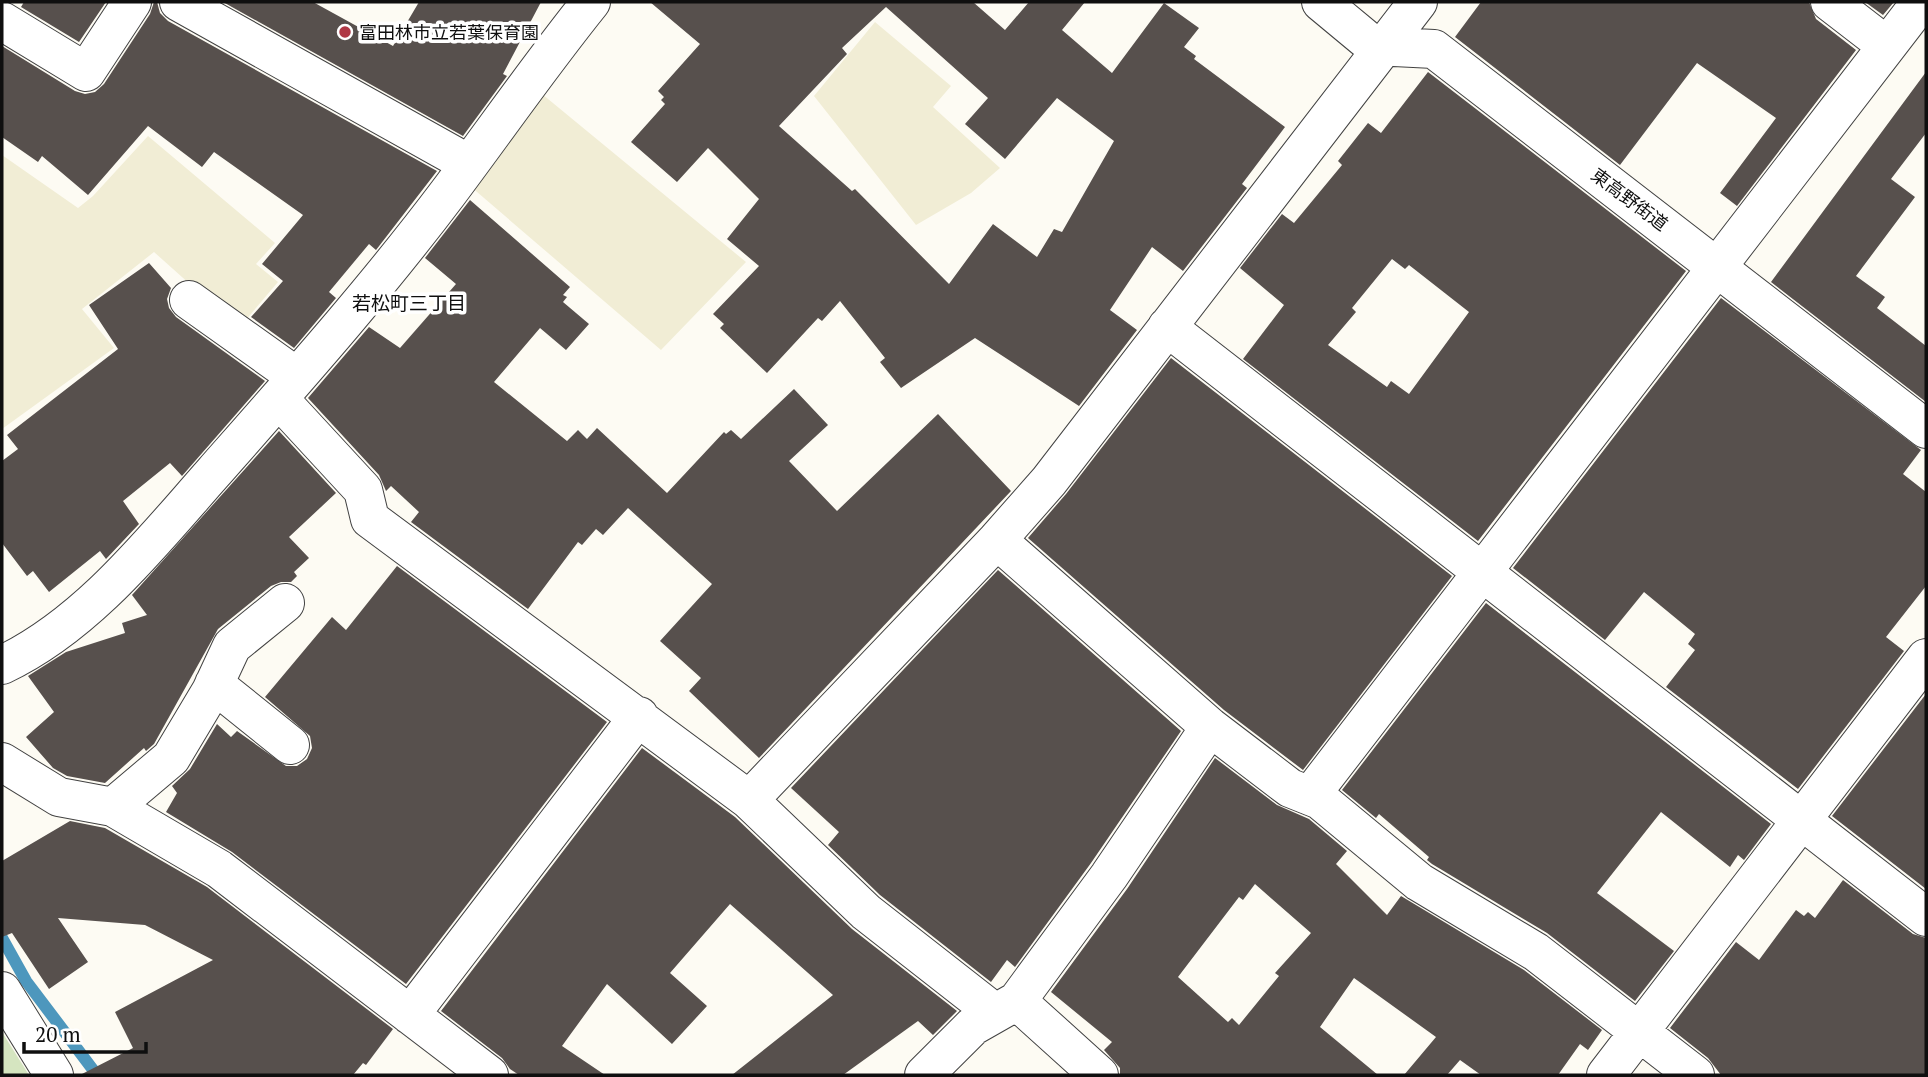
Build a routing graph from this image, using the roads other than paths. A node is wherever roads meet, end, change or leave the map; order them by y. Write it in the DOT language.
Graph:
graph roads {
  1 [pos="132,2"];
  2 [pos="179,2"];
  3 [pos="591,2"];
  4 [pos="1321,2"];
  5 [pos="1418,2"];
  6 [pos="1830,2"];
  7 [pos="1921,2"];
  8 [pos="2,21"];
  9 [pos="1887,46"];
  10 [pos="1383,47"];
  11 [pos="469,164"];
  12 [pos="1718,267"];
  13 [pos="189,300"];
  14 [pos="1167,327"];
  15 [pos="288,388"];
  16 [pos="1926,429"];
  17 [pos="997,540"];
  18 [pos="1484,573"];
  19 [pos="285,603"];
  20 [pos="1926,659"];
  21 [pos="2,664"];
  22 [pos="214,684"];
  23 [pos="639,716"];
  24 [pos="1210,727"];
  25 [pos="290,745"];
  26 [pos="2,762"];
  27 [pos="2,795"];
  28 [pos="1310,796"];
  29 [pos="59,797"];
  30 [pos="749,800"];
  31 [pos="113,807"];
  32 [pos="1800,819"];
  33 [pos="1926,916"];
  34 [pos="2,991"];
  35 [pos="1006,1007"];
  36 [pos="410,1015"];
  37 [pos="1638,1031"];
  38 [pos="54,1075"];
  39 [pos="489,1075"];
  40 [pos="924,1075"];
  41 [pos="1099,1075"];
  42 [pos="1606,1075"];
  43 [pos="1695,1075"];
  1 -- 8 [label="street"];
  2 -- 11 [label="street"];
  3 -- 11 [label="street"];
  4 -- 10 [label="street, 東高野街道"];
  5 -- 10 [label="street"];
  6 -- 9 [label="street"];
  7 -- 9 [label="street"];
  9 -- 12 [label="street"];
  10 -- 12 [label="street, 東高野街道"];
  10 -- 14 [label="street"];
  11 -- 15 [label="street"];
  12 -- 16 [label="street, 東高野街道"];
  12 -- 18 [label="street"];
  13 -- 15 [label="street"];
  14 -- 17 [label="street"];
  14 -- 18 [label="street"];
  15 -- 21 [label="street"];
  15 -- 23 [label="street"];
  17 -- 24 [label="street"];
  17 -- 30 [label="street"];
  18 -- 28 [label="street"];
  18 -- 32 [label="street"];
  19 -- 22 [label="street"];
  20 -- 32 [label="street"];
  22 -- 25 [label="street"];
  22 -- 31 [label="street"];
  23 -- 30 [label="street"];
  23 -- 36 [label="street"];
  24 -- 28 [label="street"];
  24 -- 35 [label="street"];
  26 -- 29 [label="street"];
  27 -- 29 [label="street"];
  28 -- 37 [label="street"];
  29 -- 31 [label="street"];
  30 -- 35 [label="street"];
  31 -- 36 [label="street"];
  32 -- 33 [label="street"];
  32 -- 37 [label="street"];
  34 -- 38 [label="street"];
  35 -- 40 [label="street"];
  35 -- 41 [label="street"];
  36 -- 39 [label="street"];
  37 -- 42 [label="street"];
  37 -- 43 [label="street"];
}
